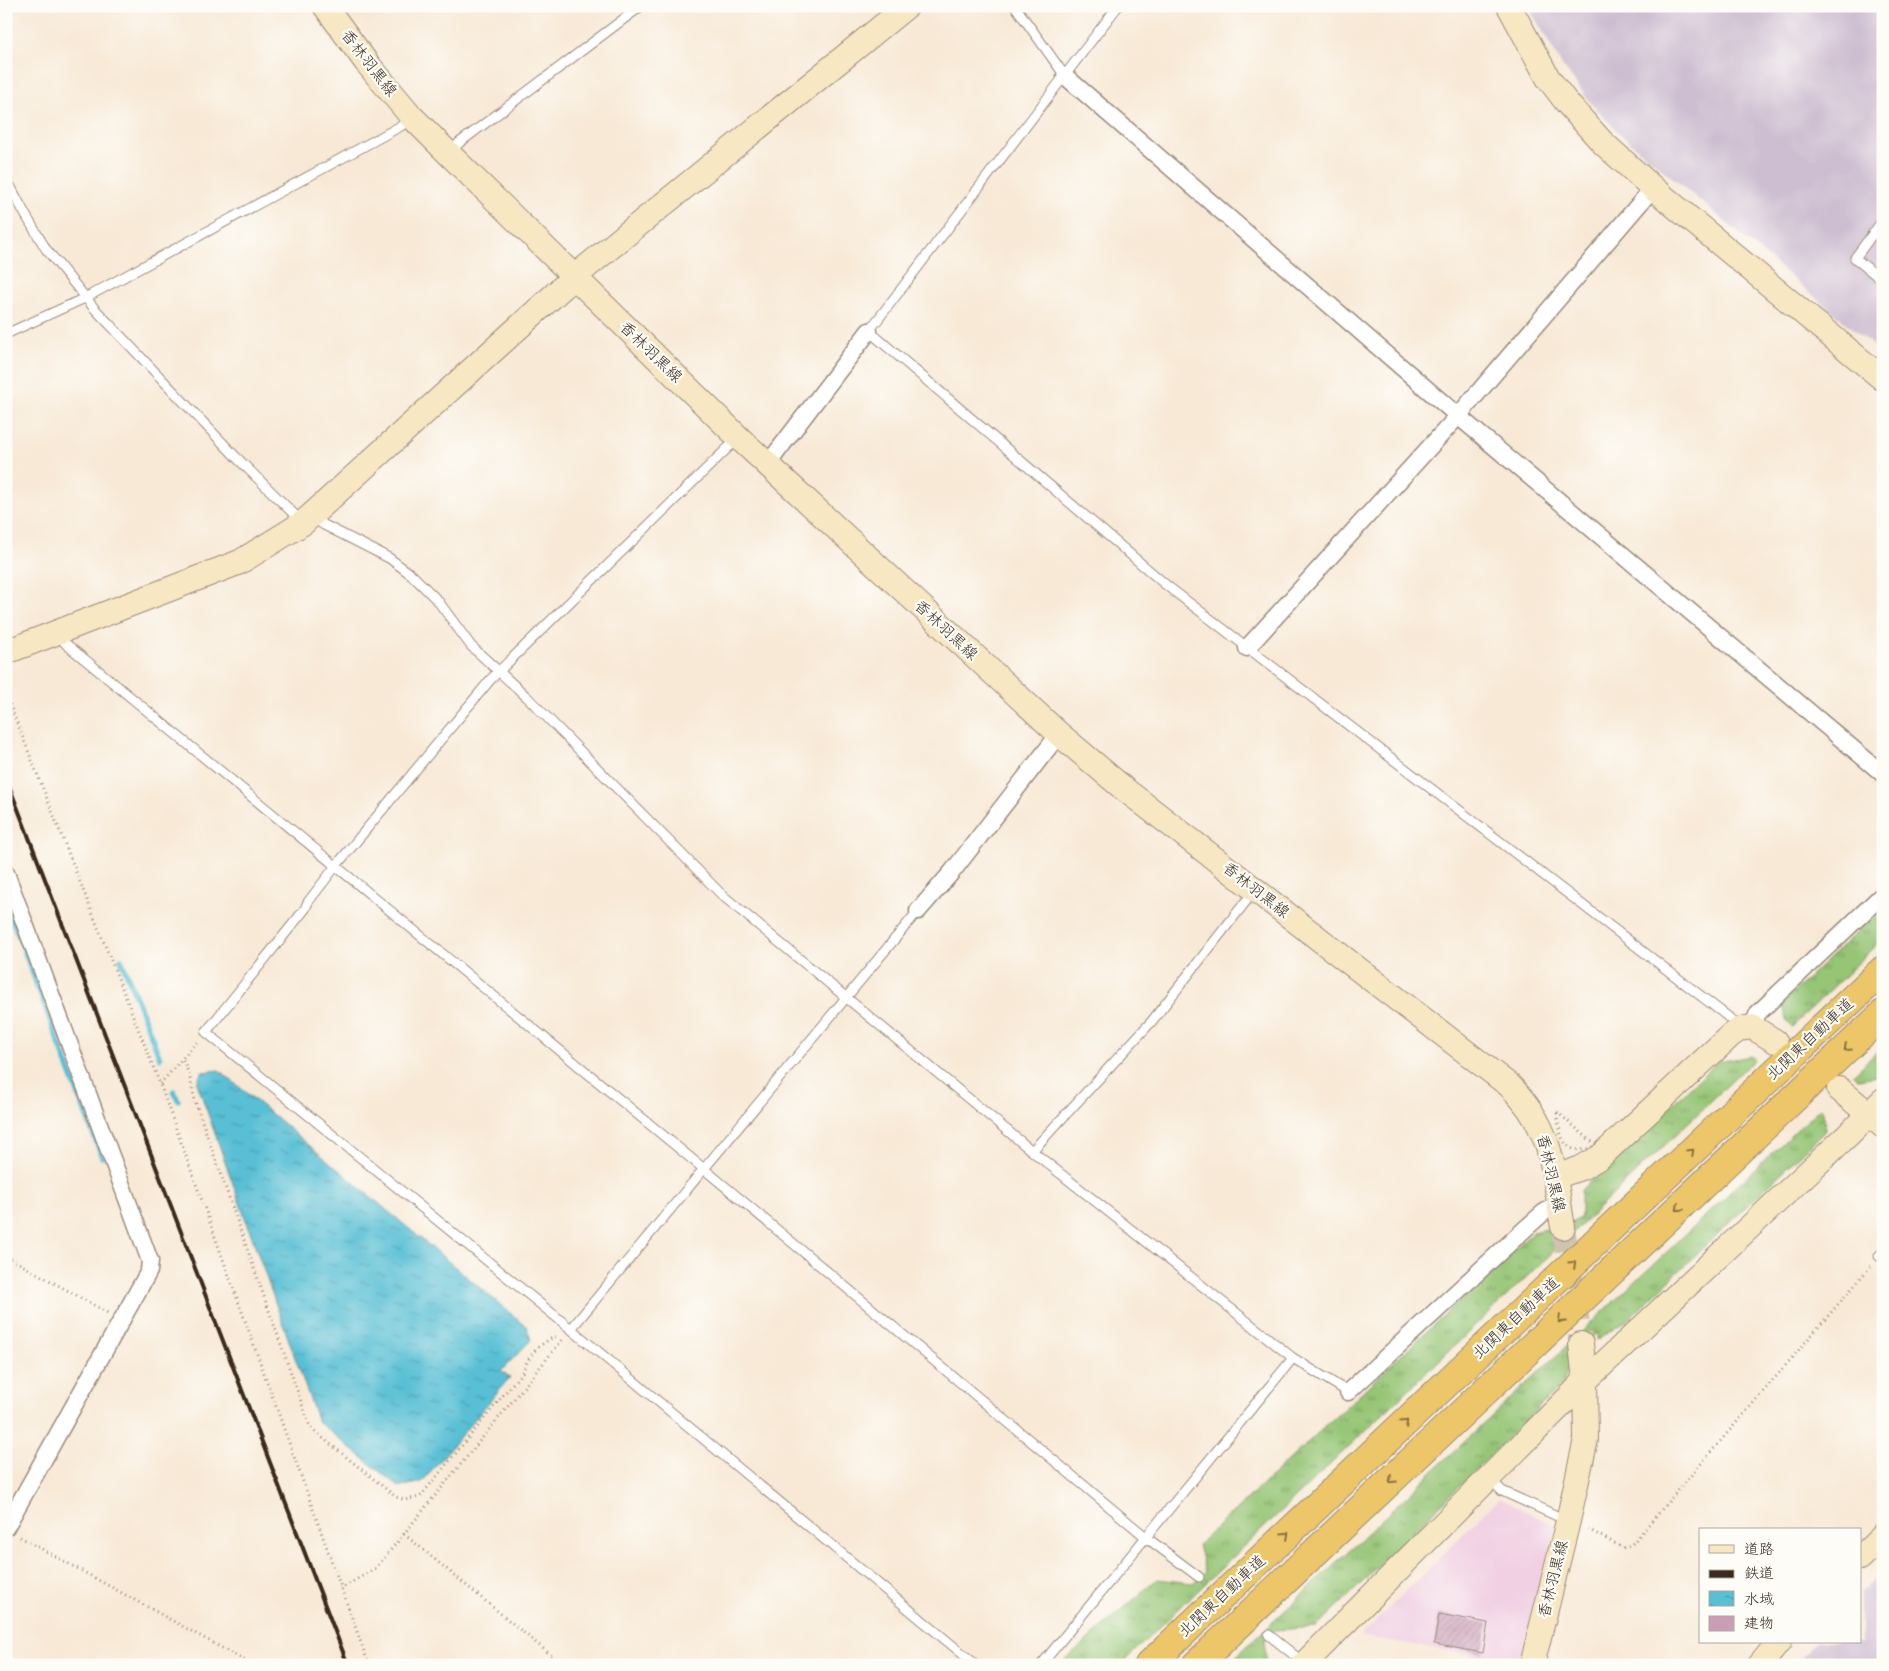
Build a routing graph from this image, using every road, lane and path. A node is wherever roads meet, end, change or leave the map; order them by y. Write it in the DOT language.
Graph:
graph roads {
  1 [pos="325,6"];
  2 [pos="641,6"];
  3 [pos="906,6"];
  4 [pos="1015,6"];
  5 [pos="1118,6"];
  6 [pos="1509,6"];
  7 [pos="1065,76"];
  8 [pos="412,117"];
  9 [pos="449,154"];
  10 [pos="6,178"];
  11 [pos="1653,188"];
  12 [pos="1883,220"];
  13 [pos="574,277"];
  14 [pos="1883,281"];
  15 [pos="85,298"];
  16 [pos="869,331"];
  17 [pos="6,334"];
  18 [pos="1883,379"];
  19 [pos="1458,416"];
  20 [pos="738,438"];
  21 [pos="768,465"];
  22 [pos="308,520"];
  23 [pos="57,633"];
  24 [pos="1247,648"];
  25 [pos="6,652"];
  26 [pos="498,671"];
  27 [pos="6,695"];
  28 [pos="1059,734"];
  29 [pos="1883,774"];
  30 [pos="335,867"];
  31 [pos="6,873"];
  32 [pos="1255,890"];
  33 [pos="1883,894"];
  34 [pos="918,911"];
  35 [pos="1883,970"];
  36 [pos="845,998"];
  37 [pos="1883,1014"];
  38 [pos="1746,1028"];
  39 [pos="206,1032"];
  40 [pos="1775,1041"];
  41 [pos="183,1060"];
  42 [pos="160,1084"];
  43 [pos="1839,1089"];
  44 [pos="1558,1112"];
  45 [pos="1878,1113"];
  46 [pos="1032,1151"];
  47 [pos="704,1169"];
  48 [pos="1555,1177"];
  49 [pos="1559,1203"];
  50 [pos="1563,1228"];
  51 [pos="1881,1254"];
  52 [pos="6,1256"];
  53 [pos="121,1320"];
  54 [pos="571,1329"];
  55 [pos="1581,1344"];
  56 [pos="1293,1358"];
  57 [pos="1585,1381"];
  58 [pos="1348,1392"];
  59 [pos="1488,1478"];
  60 [pos="1568,1521"];
  61 [pos="10,1531"];
  62 [pos="404,1534"];
  63 [pos="1883,1536"];
  64 [pos="1147,1538"];
  65 [pos="1862,1556"];
  66 [pos="1199,1577"];
  67 [pos="340,1589"];
  68 [pos="1269,1635"];
  69 [pos="1777,1644"];
  70 [pos="1305,1664"];
  71 [pos="253,1665"];
  72 [pos="369,1665"];
  73 [pos="564,1665"];
  74 [pos="976,1665"];
  75 [pos="1042,1665"];
  76 [pos="1149,1665"];
  77 [pos="1196,1665"];
  78 [pos="1532,1665"];
  79 [pos="1760,1665"];
  1 -- 8 [label="street, 香林羽黒線"];
  2 -- 9 [label="lane"];
  3 -- 13 [label="street"];
  4 -- 7 [label="lane"];
  5 -- 7 [label="lane"];
  6 -- 11 [label="street"];
  7 -- 16 [label="lane"];
  7 -- 19 [label="street"];
  8 -- 9 [label="street, 香林羽黒線"];
  8 -- 15 [label="lane"];
  9 -- 13 [label="street, 香林羽黒線"];
  10 -- 15 [label="lane"];
  11 -- 18 [label="street"];
  11 -- 19 [label="street"];
  12 -- 14 [label="lane"];
  13 -- 20 [label="street, 香林羽黒線"];
  13 -- 22 [label="street"];
  15 -- 17 [label="lane"];
  15 -- 22 [label="lane"];
  16 -- 21 [label="street"];
  16 -- 24 [label="lane"];
  19 -- 24 [label="street"];
  19 -- 29 [label="street"];
  20 -- 21 [label="street, 香林羽黒線"];
  20 -- 26 [label="lane"];
  21 -- 28 [label="street, 香林羽黒線"];
  22 -- 23 [label="street"];
  22 -- 26 [label="lane"];
  23 -- 25 [label="street"];
  23 -- 30 [label="lane"];
  24 -- 38 [label="lane"];
  26 -- 30 [label="lane"];
  26 -- 36 [label="lane"];
  27 -- 42 [label="path"];
  28 -- 32 [label="street, 香林羽黒線"];
  28 -- 34 [label="street"];
  30 -- 39 [label="lane"];
  30 -- 47 [label="lane"];
  31 -- 53 [label="street"];
  32 -- 46 [label="lane"];
  32 -- 48 [label="street, 香林羽黒線"];
  33 -- 38 [label="street"];
  34 -- 36 [label="lane"];
  76 -- 35 [label="highway, 北関東自動車道, one-way"];
  36 -- 46 [label="lane"];
  36 -- 47 [label="lane"];
  37 -- 77 [label="highway, 北関東自動車道, one-way"];
  38 -- 40 [label="street"];
  38 -- 48 [label="street"];
  39 -- 41 [label="path"];
  39 -- 54 [label="lane"];
  41 -- 42 [label="path"];
  41 -- 54 [label="path"];
  42 -- 67 [label="path"];
  43 -- 45 [label="street"];
  44 -- 44 [label="path"];
  45 -- 57 [label="street"];
  46 -- 56 [label="lane"];
  47 -- 54 [label="lane"];
  47 -- 64 [label="lane"];
  48 -- 49 [label="street, 香林羽黒線"];
  49 -- 50 [label="street, 香林羽黒線"];
  49 -- 58 [label="street"];
  51 -- 60 [label="path"];
  52 -- 53 [label="path"];
  53 -- 61 [label="street"];
  54 -- 62 [label="path"];
  54 -- 74 [label="lane"];
  55 -- 57 [label="street, 香林羽黒線"];
  56 -- 58 [label="lane"];
  56 -- 64 [label="lane"];
  57 -- 59 [label="street"];
  57 -- 60 [label="street, 香林羽黒線"];
  59 -- 60 [label="lane"];
  59 -- 70 [label="street"];
  60 -- 78 [label="street, 香林羽黒線"];
  61 -- 71 [label="path"];
  62 -- 67 [label="path"];
  62 -- 73 [label="path"];
  63 -- 65 [label="street"];
  64 -- 66 [label="lane"];
  64 -- 75 [label="lane"];
  67 -- 72 [label="path"];
  68 -- 70 [label="lane"];
  69 -- 79 [label="street"];
}
